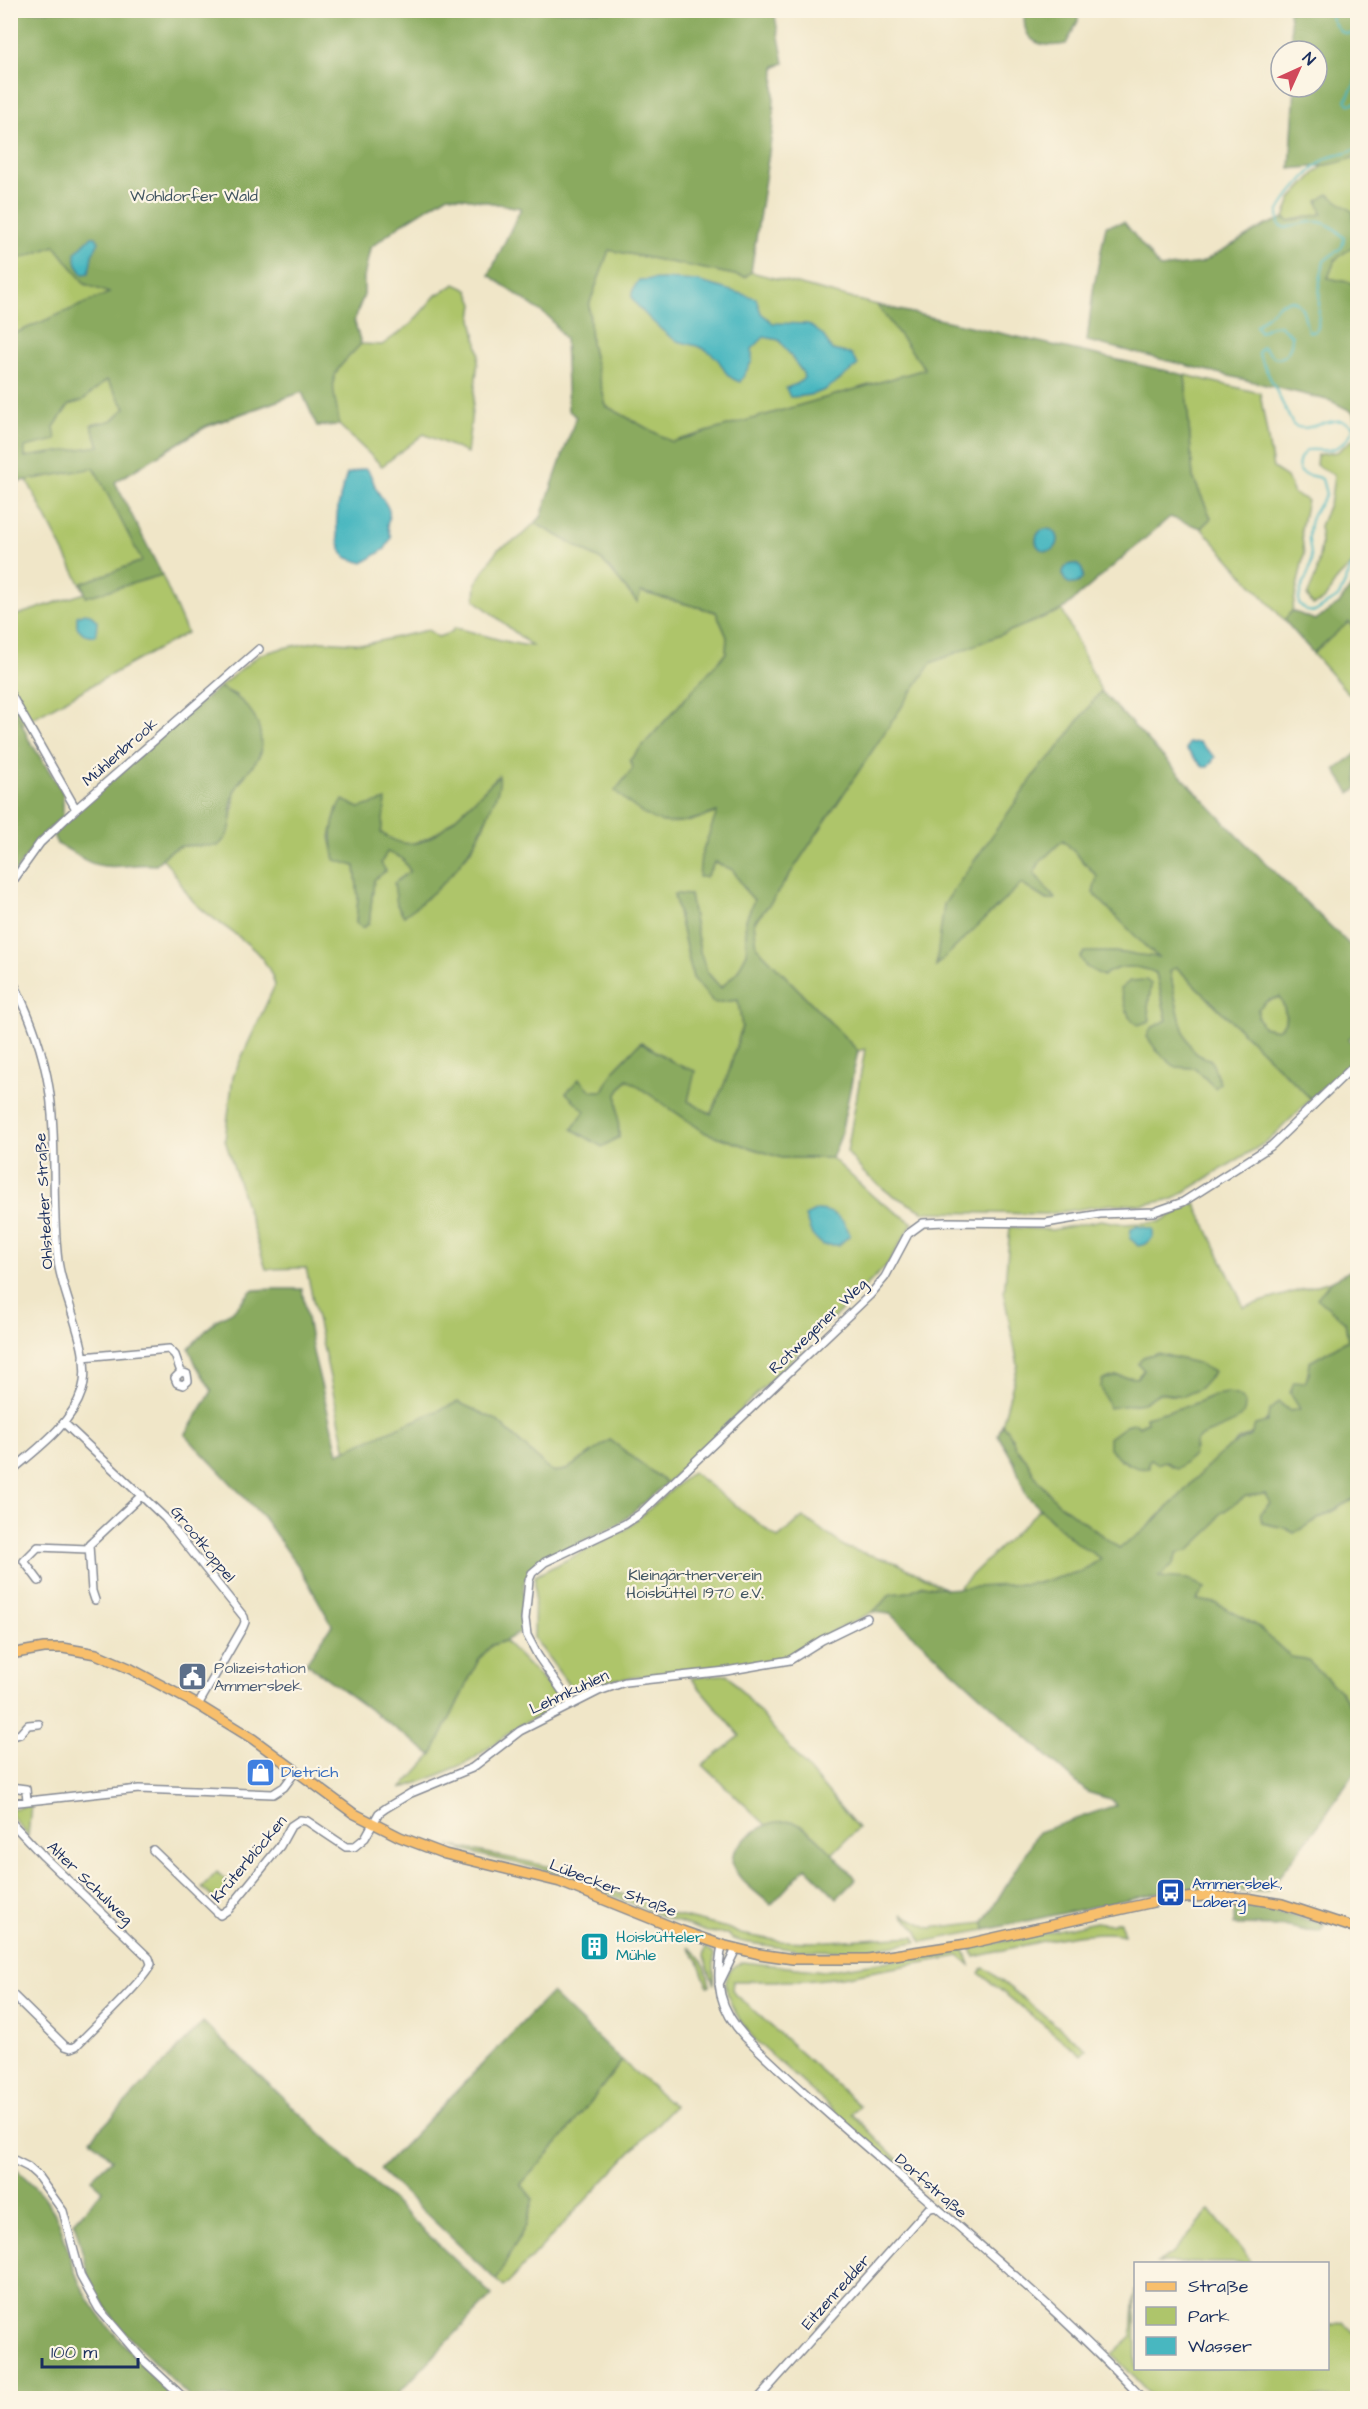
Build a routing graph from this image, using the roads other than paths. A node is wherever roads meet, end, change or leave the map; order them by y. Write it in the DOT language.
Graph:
graph roads {
  1 [pos="259,649"];
  2 [pos="10,693"];
  3 [pos="75,809"];
  4 [pos="10,885"];
  5 [pos="10,976"];
  6 [pos="1358,1062"];
  7 [pos="83,1357"];
  8 [pos="181,1372"];
  9 [pos="64,1423"];
  10 [pos="10,1472"];
  11 [pos="142,1496"];
  12 [pos="88,1549"];
  13 [pos="39,1581"];
  14 [pos="94,1600"];
  15 [pos="867,1618"];
  16 [pos="10,1654"];
  17 [pos="198,1705"];
  18 [pos="572,1705"];
  19 [pos="39,1724"];
  20 [pos="10,1737"];
  21 [pos="296,1772"];
  22 [pos="10,1787"];
  23 [pos="27,1802"];
  24 [pos="10,1803"];
  25 [pos="10,1821"];
  26 [pos="373,1825"];
  27 [pos="153,1850"];
  28 [pos="1358,1929"];
  29 [pos="722,1945"];
  30 [pos="736,1949"];
  31 [pos="719,1984"];
  32 [pos="10,1992"];
  33 [pos="10,2158"];
  34 [pos="935,2207"];
  35 [pos="184,2398"];
  36 [pos="759,2398"];
  37 [pos="1142,2398"];
  1 -- 3 [label="street, Mühlenbrook"];
  2 -- 3 [label="street"];
  3 -- 4 [label="street, Mühlenbrook"];
  5 -- 7 [label="street, Ohlstedter Straße"];
  6 -- 18 [label="street, Rotwegener Weg"];
  7 -- 8 [label="street"];
  7 -- 9 [label="street, Ohlstedter Straße"];
  9 -- 10 [label="street, Ohlstedter Straße"];
  9 -- 11 [label="street, Grootkoppel"];
  11 -- 12 [label="street"];
  11 -- 17 [label="street, Grootkoppel"];
  12 -- 13 [label="street"];
  12 -- 14 [label="street"];
  15 -- 18 [label="street, Lehmkuhlen"];
  16 -- 17 [label="main road, Lübecker Straße"];
  17 -- 21 [label="main road, Lübecker Straße"];
  18 -- 26 [label="street, Lehmkuhlen"];
  19 -- 20 [label="street"];
  21 -- 23 [label="street"];
  21 -- 26 [label="main road, Lübecker Straße"];
  22 -- 23 [label="street"];
  23 -- 24 [label="street"];
  25 -- 32 [label="street, Alter Schulweg"];
  26 -- 27 [label="street, Krüterblöcken"];
  26 -- 29 [label="main road, Lübecker Straße"];
  28 -- 30 [label="main road, Lübecker Straße"];
  29 -- 30 [label="main road, Lübecker Straße"];
  29 -- 31 [label="street, Dorfstraße"];
  30 -- 31 [label="street"];
  31 -- 34 [label="street, Dorfstraße"];
  33 -- 35 [label="street"];
  34 -- 36 [label="street, Eitzenredder"];
  34 -- 37 [label="street, Dorfstraße"];
}
